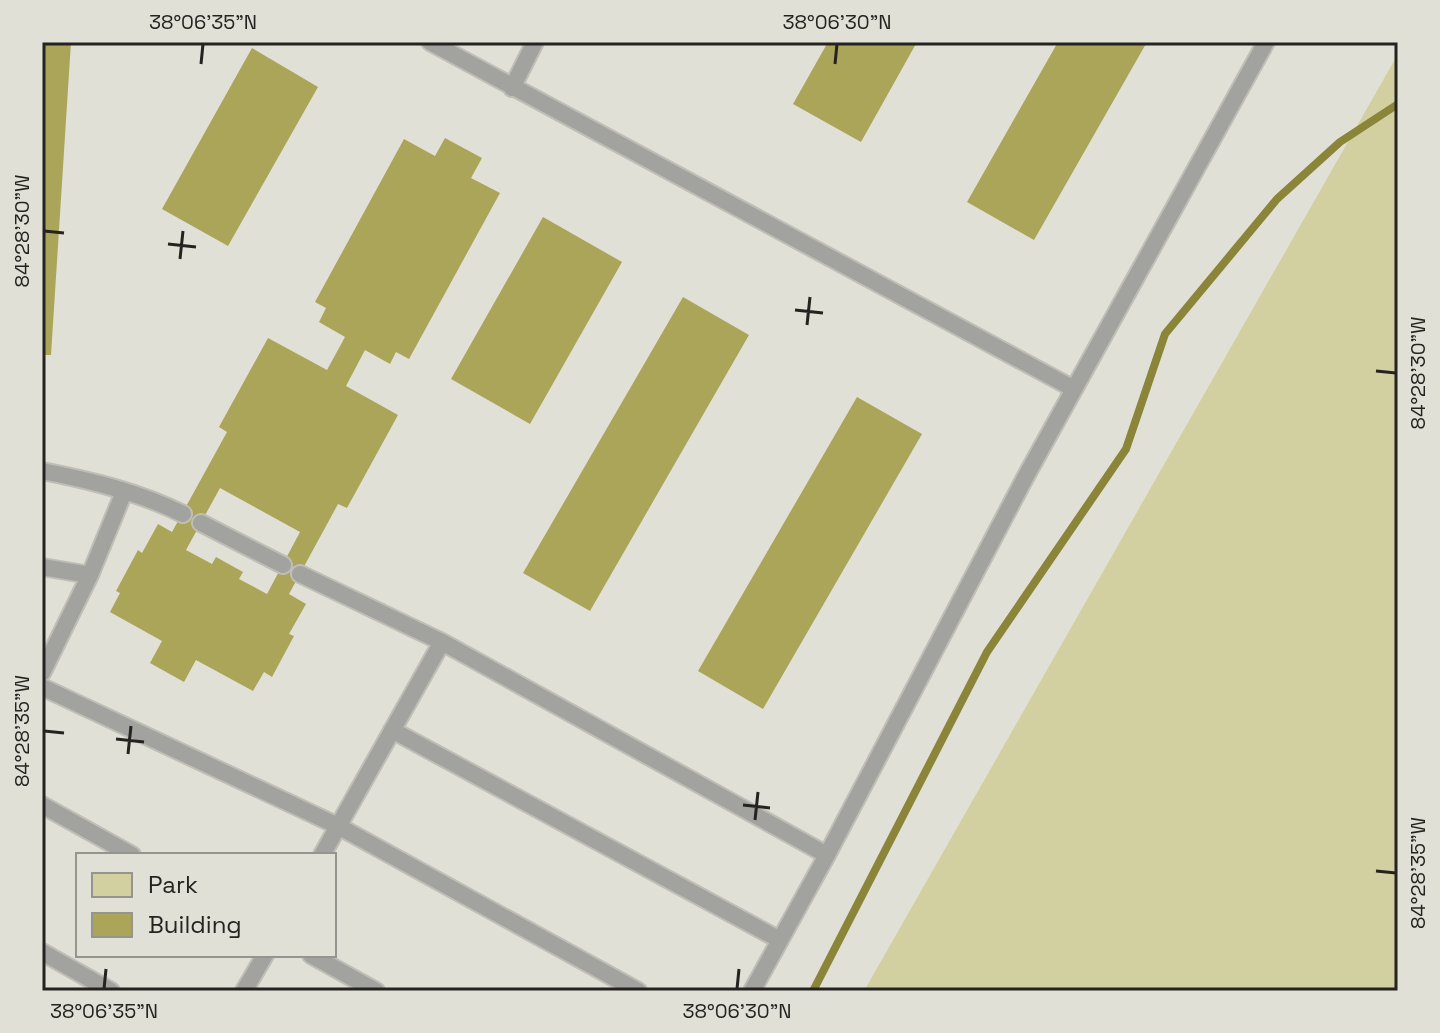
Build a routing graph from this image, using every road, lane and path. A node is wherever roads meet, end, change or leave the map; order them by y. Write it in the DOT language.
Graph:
graph roads {
  1 [pos="430,42"];
  2 [pos="535,42"];
  3 [pos="1266,42"];
  4 [pos="512,88"];
  5 [pos="1074,389"];
  6 [pos="42,471"];
  7 [pos="124,492"];
  8 [pos="183,514"];
  9 [pos="201,523"];
  10 [pos="283,565"];
  11 [pos="42,567"];
  12 [pos="300,574"];
  13 [pos="90,575"];
  14 [pos="442,642"];
  15 [pos="42,673"];
  16 [pos="42,687"];
  17 [pos="392,730"];
  18 [pos="42,805"];
  19 [pos="338,826"];
  20 [pos="128,853"];
  21 [pos="323,853"];
  22 [pos="827,855"];
  23 [pos="780,940"];
  24 [pos="42,952"];
  25 [pos="264,957"];
  26 [pos="315,957"];
  27 [pos="111,991"];
  28 [pos="244,991"];
  29 [pos="376,991"];
  30 [pos="638,991"];
  31 [pos="752,991"];
  1 -- 4 [label="lane"];
  2 -- 4 [label="lane"];
  3 -- 5 [label="lane"];
  4 -- 5 [label="lane"];
  5 -- 22 [label="lane"];
  6 -- 7 [label="lane"];
  7 -- 8 [label="lane"];
  7 -- 13 [label="lane"];
  9 -- 10 [label="lane"];
  11 -- 13 [label="lane"];
  12 -- 14 [label="lane"];
  13 -- 15 [label="lane"];
  14 -- 17 [label="lane"];
  14 -- 22 [label="lane"];
  16 -- 19 [label="lane"];
  17 -- 19 [label="lane"];
  17 -- 23 [label="lane"];
  18 -- 20 [label="lane"];
  19 -- 21 [label="lane"];
  19 -- 30 [label="lane"];
  22 -- 23 [label="lane"];
  23 -- 31 [label="lane"];
  24 -- 27 [label="lane"];
  25 -- 28 [label="lane"];
  26 -- 29 [label="lane"];
}
